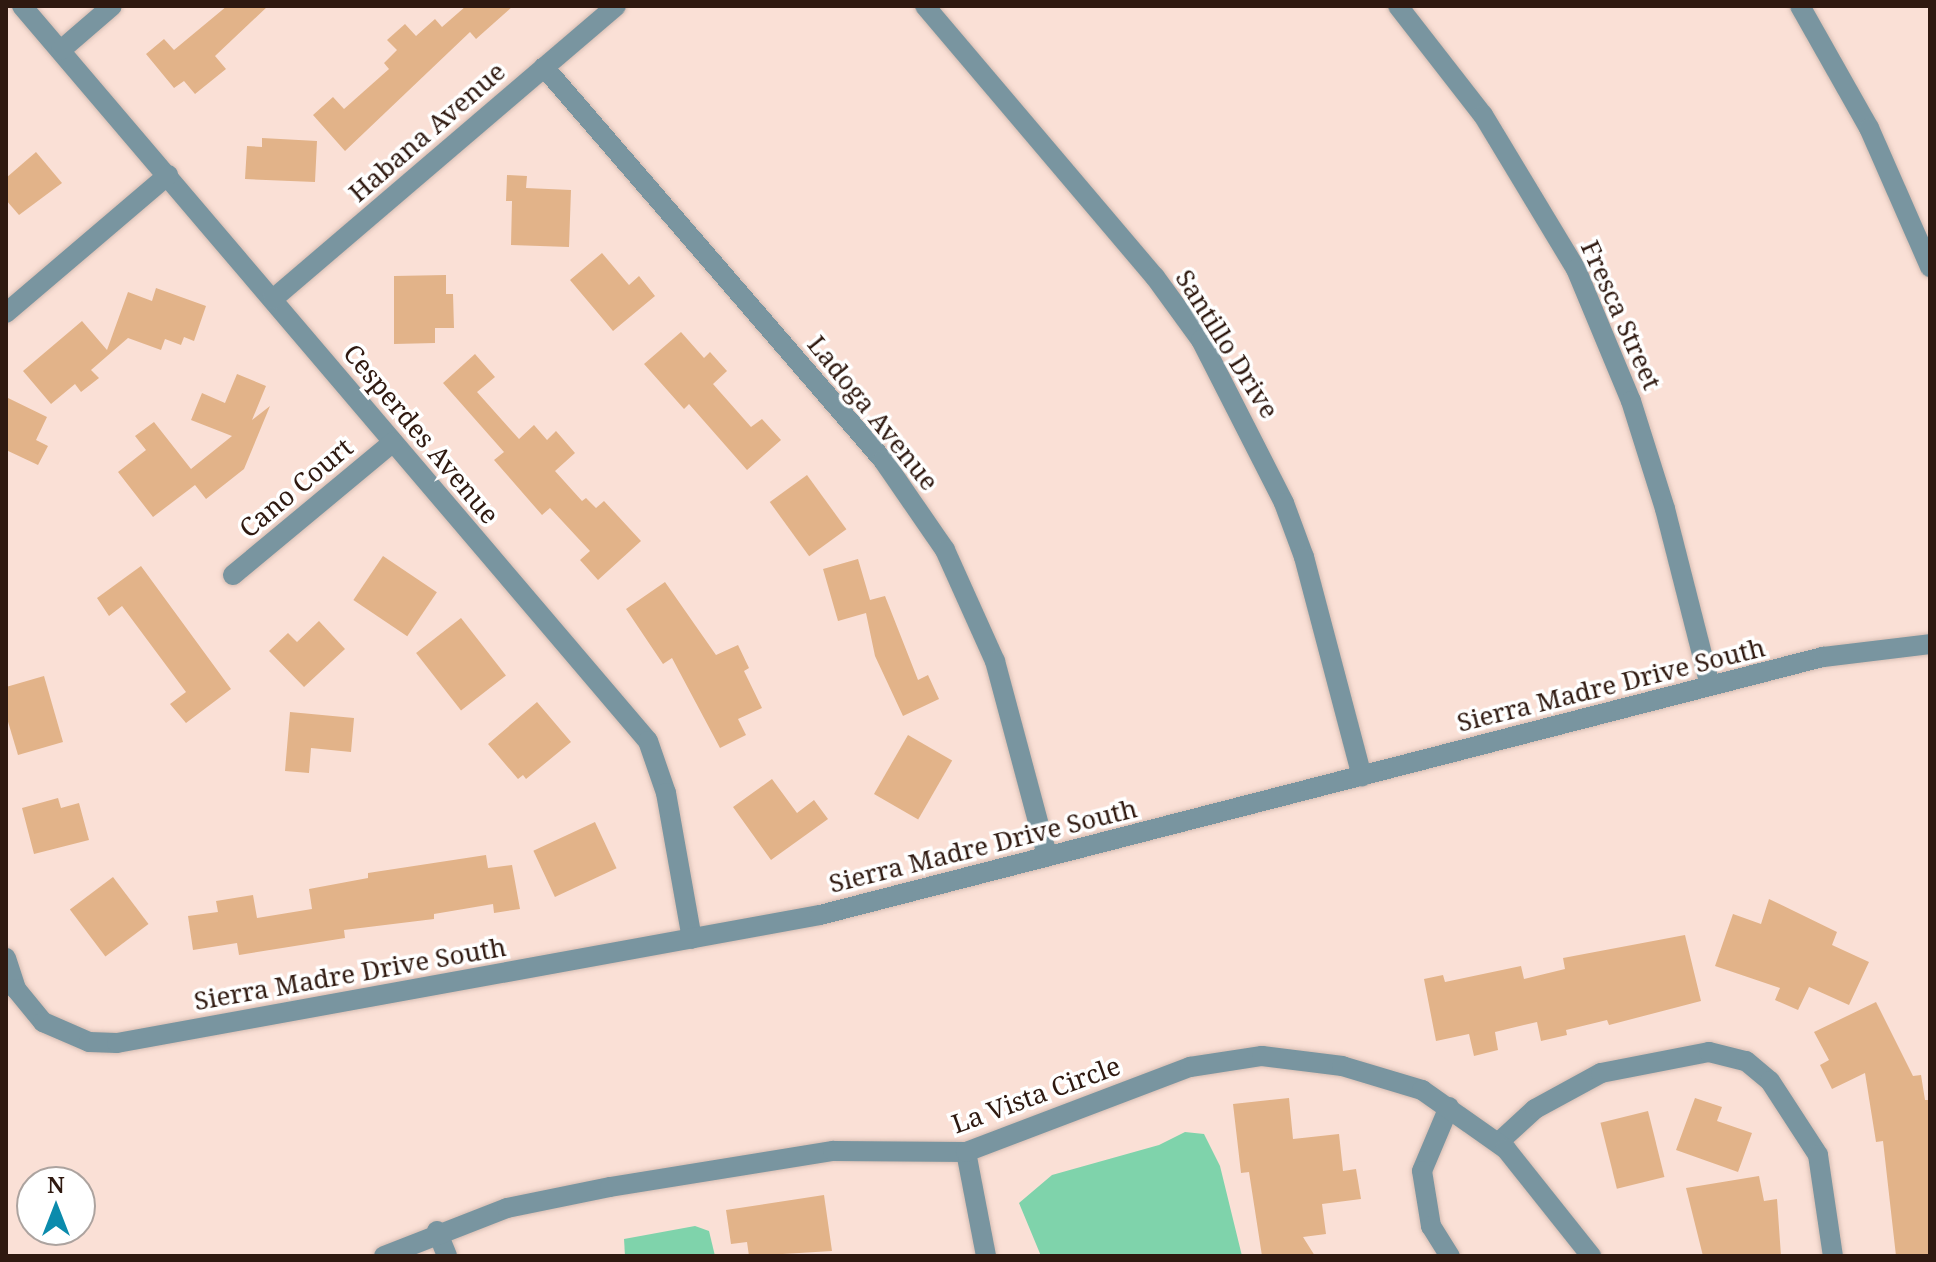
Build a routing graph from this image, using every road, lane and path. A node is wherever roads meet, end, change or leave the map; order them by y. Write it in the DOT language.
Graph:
graph roads {
  1 [pos="22,6"];
  2 [pos="112,6"];
  3 [pos="616,6"];
  4 [pos="925,6"];
  5 [pos="1398,6"];
  6 [pos="1800,6"];
  7 [pos="61,50"];
  8 [pos="544,67"];
  9 [pos="168,175"];
  10 [pos="1930,267"];
  11 [pos="273,299"];
  12 [pos="6,313"];
  13 [pos="393,442"];
  14 [pos="233,575"];
  15 [pos="1930,644"];
  16 [pos="1710,685"];
  17 [pos="1362,776"];
  18 [pos="1047,855"];
  19 [pos="692,939"];
  20 [pos="6,958"];
  21 [pos="1449,1107"];
  22 [pos="1499,1142"];
  23 [pos="966,1152"];
  24 [pos="437,1231"];
  25 [pos="384,1256"];
  26 [pos="447,1256"];
  27 [pos="986,1256"];
  28 [pos="1450,1256"];
  29 [pos="1591,1256"];
  30 [pos="1833,1256"];
  1 -- 7 [label="street, Cesperdes Avenue"];
  2 -- 7 [label="street"];
  3 -- 8 [label="street, Habana Avenue"];
  4 -- 17 [label="street, Santillo Drive"];
  5 -- 16 [label="street, Fresca Street"];
  6 -- 10 [label="street"];
  7 -- 9 [label="street, Cesperdes Avenue"];
  8 -- 11 [label="street, Habana Avenue"];
  8 -- 18 [label="street, Ladoga Avenue"];
  9 -- 11 [label="street, Cesperdes Avenue"];
  9 -- 12 [label="street"];
  11 -- 13 [label="street, Cesperdes Avenue"];
  13 -- 14 [label="street, Cano Court"];
  13 -- 19 [label="street, Cesperdes Avenue"];
  15 -- 16 [label="street, Sierra Madre Drive South"];
  16 -- 17 [label="street, Sierra Madre Drive South"];
  17 -- 18 [label="street, Sierra Madre Drive South"];
  18 -- 19 [label="street, Sierra Madre Drive South"];
  19 -- 20 [label="street, Sierra Madre Drive South"];
  21 -- 22 [label="street, La Vista Circle"];
  21 -- 23 [label="street, La Vista Circle"];
  21 -- 28 [label="street"];
  22 -- 29 [label="street, La Vista Circle"];
  22 -- 30 [label="street"];
  23 -- 24 [label="street, La Vista Circle"];
  23 -- 27 [label="street"];
  24 -- 25 [label="street, La Vista Circle"];
  24 -- 26 [label="street"];
}
